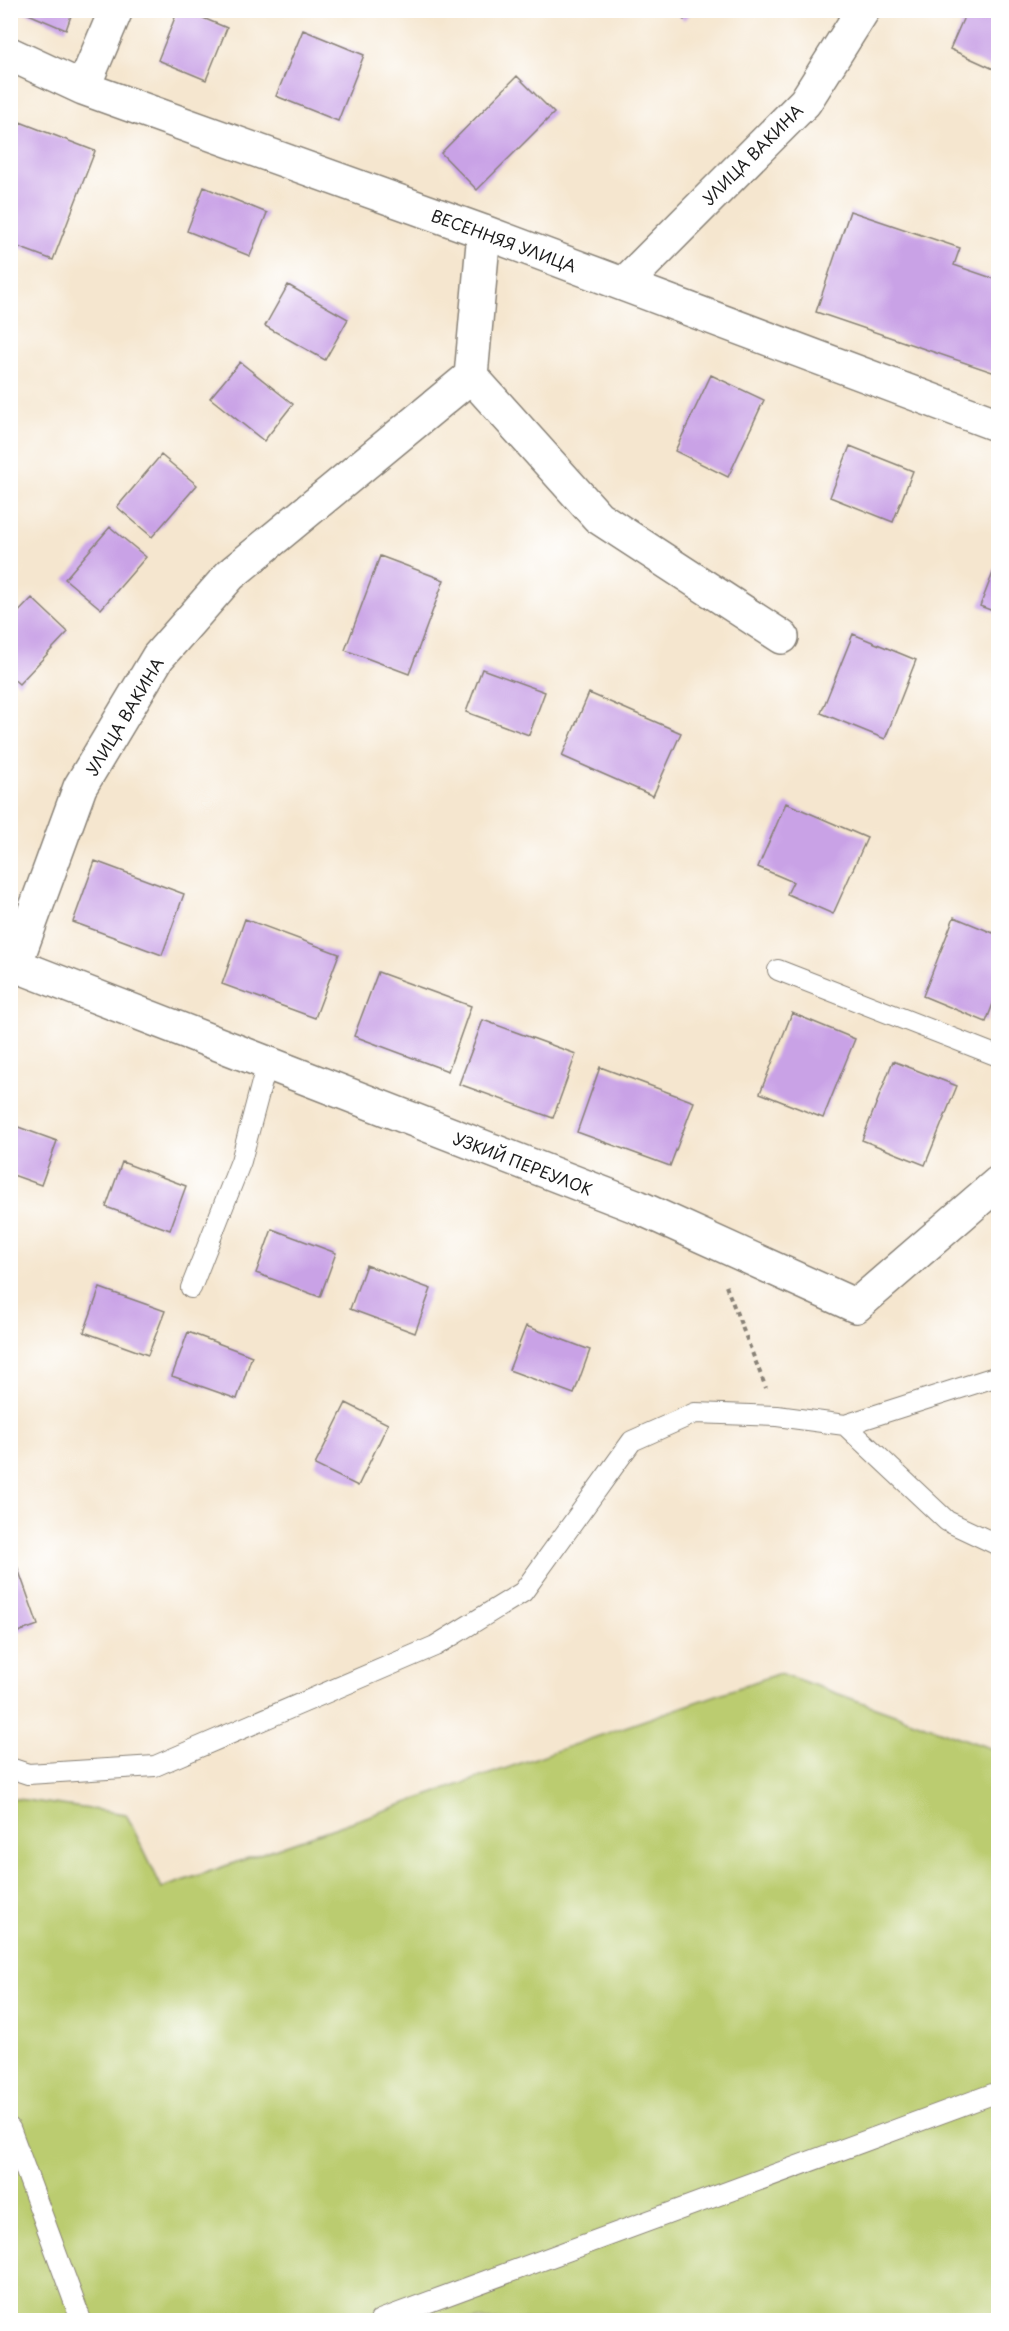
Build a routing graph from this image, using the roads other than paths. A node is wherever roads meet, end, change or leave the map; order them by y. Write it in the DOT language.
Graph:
graph roads {
  1 [pos="116,10"];
  2 [pos="863,10"];
  3 [pos="10,54"];
  4 [pos="83,88"];
  5 [pos="484,232"];
  6 [pos="624,284"];
  7 [pos="471,376"];
  8 [pos="999,425"];
  9 [pos="782,637"];
  10 [pos="13,966"];
  11 [pos="778,970"];
  12 [pos="999,1056"];
  13 [pos="267,1063"];
  14 [pos="999,1183"];
  15 [pos="191,1288"];
  16 [pos="999,1376"];
  17 [pos="845,1425"];
  18 [pos="999,1545"];
  19 [pos="10,1768"];
  20 [pos="999,2092"];
  21 [pos="10,2128"];
  22 [pos="81,2320"];
  23 [pos="380,2320"];
  1 -- 4 [label="street"];
  2 -- 6 [label="street, УЛИЦА ВАКИНА"];
  3 -- 4 [label="street, ВЕСЕННЯЯ УЛИЦА"];
  4 -- 5 [label="street, ВЕСЕННЯЯ УЛИЦА"];
  5 -- 6 [label="street, ВЕСЕННЯЯ УЛИЦА"];
  5 -- 7 [label="street"];
  6 -- 8 [label="street, ВЕСЕННЯЯ УЛИЦА"];
  7 -- 9 [label="street"];
  7 -- 10 [label="street, УЛИЦА ВАКИНА"];
  10 -- 13 [label="street, УЗКИЙ ПЕРЕУЛОК"];
  11 -- 12 [label="lane"];
  13 -- 14 [label="street, УЗКИЙ ПЕРЕУЛОК"];
  13 -- 15 [label="lane"];
  16 -- 17 [label="lane"];
  17 -- 18 [label="lane"];
  17 -- 19 [label="lane"];
  20 -- 23 [label="lane"];
  21 -- 22 [label="lane"];
}
